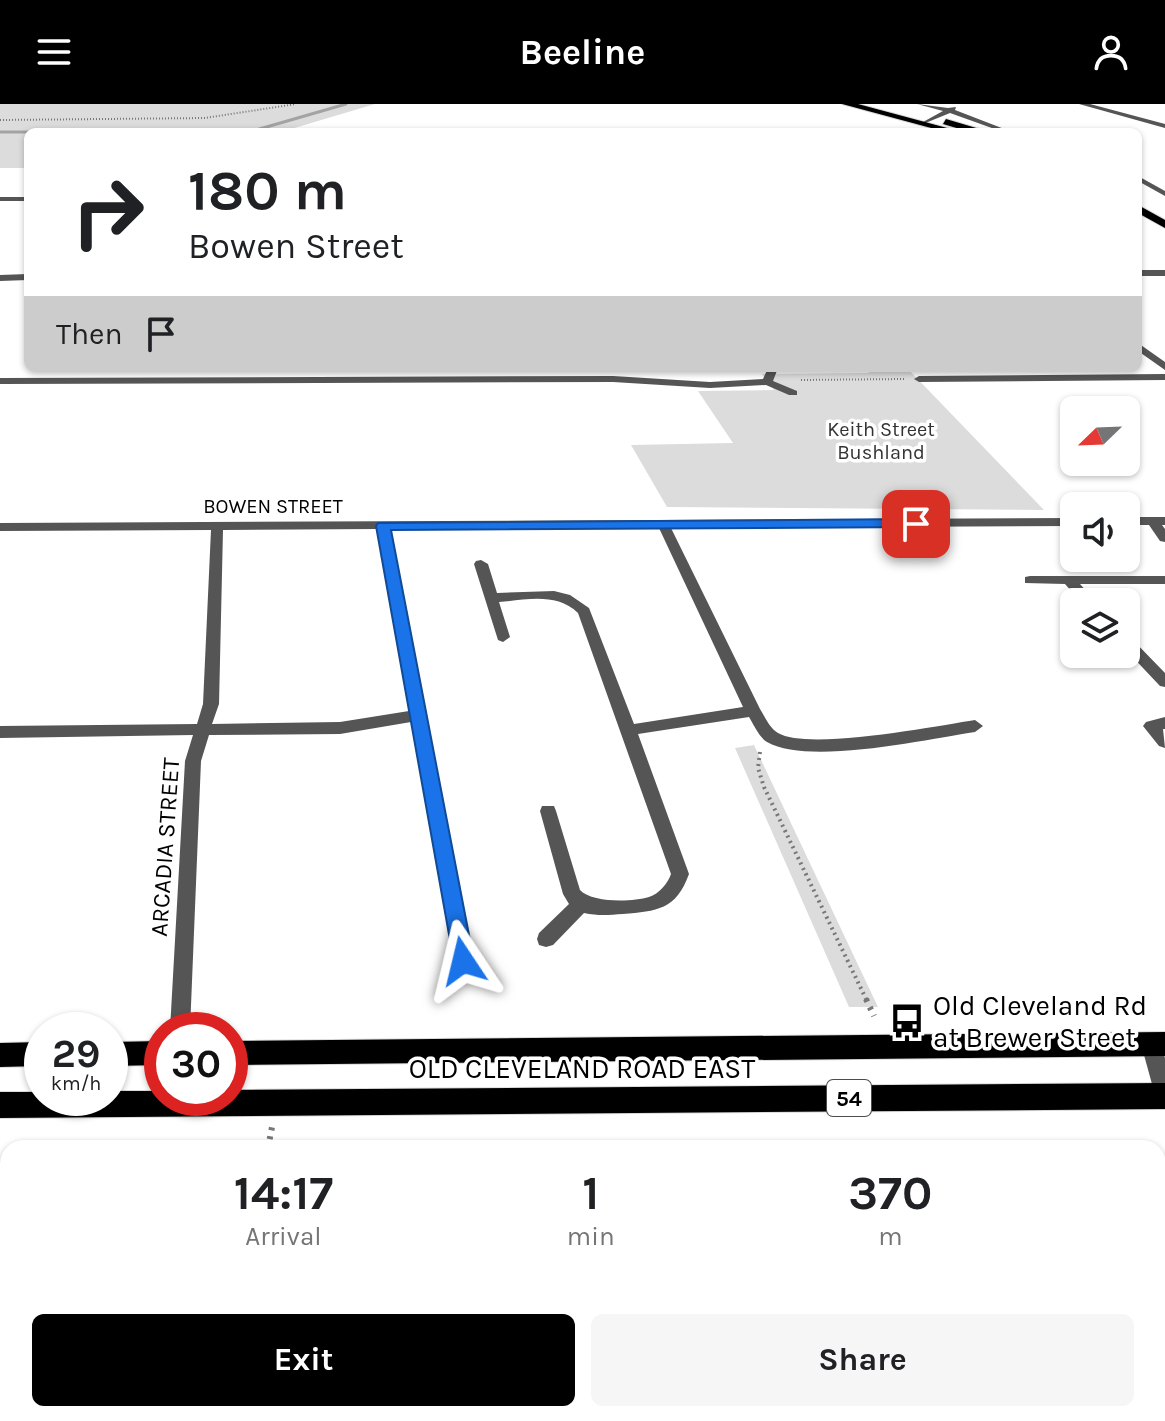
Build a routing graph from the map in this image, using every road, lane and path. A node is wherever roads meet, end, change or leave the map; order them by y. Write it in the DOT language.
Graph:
graph roads {
  1 [pos="296,104"];
  2 [pos="847,104"];
  3 [pos="871,104"];
  4 [pos="920,104"];
  5 [pos="958,104"];
  6 [pos="1082,104"];
  7 [pos="951,107"];
  8 [pos="938,108"];
  9 [pos="0,120"];
  10 [pos="923,120"];
  11 [pos="1165,126"];
  12 [pos="946,128"];
  13 [pos="961,128"];
  14 [pos="1000,128"];
  15 [pos="1142,180"];
  16 [pos="1165,194"];
  17 [pos="0,199"];
  18 [pos="24,199"];
  19 [pos="1142,199"];
  20 [pos="1142,211"];
  21 [pos="1165,212"];
  22 [pos="1165,225"];
  23 [pos="1142,273"];
  24 [pos="1165,273"];
  25 [pos="24,277"];
  26 [pos="0,278"];
  27 [pos="1142,349"];
  28 [pos="1165,367"];
  29 [pos="771,372"];
  30 [pos="1165,377"];
  31 [pos="919,379"];
  32 [pos="0,381"];
  33 [pos="767,382"];
  34 [pos="793,393"];
  35 [pos="1159,521"];
  36 [pos="1060,522"];
  37 [pos="217,526"];
  38 [pos="383,526"];
  39 [pos="664,526"];
  40 [pos="0,527"];
  41 [pos="1165,538"];
  42 [pos="481,564"];
  43 [pos="1030,580"];
  44 [pos="1165,580"];
  45 [pos="1070,581"];
  46 [pos="1076,588"];
  47 [pos="491,598"];
  48 [pos="503,637"];
  49 [pos="1140,656"];
  50 [pos="1165,682"];
  51 [pos="753,711"];
  52 [pos="418,715"];
  53 [pos="1165,723"];
  54 [pos="975,726"];
  55 [pos="205,727"];
  56 [pos="629,730"];
  57 [pos="0,732"];
  58 [pos="771,736"];
  59 [pos="1165,742"];
  60 [pos="548,811"];
  61 [pos="581,904"];
  62 [pos="546,939"];
  63 [pos="463,961"];
  64 [pos="181,1012"];
  65 [pos="874,1016"];
  66 [pos="1158,1044"];
  67 [pos="248,1053"];
  68 [pos="24,1054"];
  69 [pos="0,1055"];
  70 [pos="1165,1096"];
  71 [pos="248,1101"];
  72 [pos="144,1102"];
  73 [pos="0,1105"];
  1 -- 9 [label="path"];
  2 -- 10 [label="highway"];
  3 -- 10 [label="highway"];
  4 -- 8 [label="street"];
  5 -- 7 [label="street"];
  6 -- 11 [label="street"];
  7 -- 8 [label="street"];
  7 -- 10 [label="street"];
  7 -- 14 [label="street"];
  8 -- 10 [label="street"];
  10 -- 12 [label="highway"];
  10 -- 13 [label="highway"];
  15 -- 16 [label="street"];
  17 -- 18 [label="street"];
  19 -- 21 [label="highway"];
  20 -- 22 [label="highway"];
  23 -- 24 [label="street"];
  25 -- 26 [label="street"];
  27 -- 28 [label="street"];
  29 -- 33 [label="street"];
  30 -- 31 [label="street"];
  31 -- 33 [label="path"];
  32 -- 33 [label="street"];
  33 -- 34 [label="street"];
  35 -- 41 [label="street"];
  36 -- 39 [label="street, BOWEN STREET"];
  37 -- 38 [label="street, BOWEN STREET"];
  37 -- 40 [label="street, BOWEN STREET"];
  37 -- 55 [label="street, ARCADIA STREET"];
  38 -- 39 [label="street, BOWEN STREET"];
  38 -- 52 [label="street"];
  39 -- 51 [label="street"];
  42 -- 47 [label="street"];
  43 -- 45 [label="street"];
  44 -- 45 [label="street"];
  45 -- 46 [label="street"];
  47 -- 48 [label="street"];
  47 -- 56 [label="street"];
  49 -- 50 [label="street"];
  51 -- 56 [label="street"];
  51 -- 58 [label="street"];
  52 -- 55 [label="street"];
  52 -- 63 [label="street"];
  53 -- 59 [label="street"];
  54 -- 58 [label="street"];
  55 -- 57 [label="street"];
  55 -- 64 [label="street, ARCADIA STREET"];
  56 -- 61 [label="street"];
  58 -- 65 [label="path"];
  60 -- 61 [label="street"];
  61 -- 62 [label="street"];
  66 -- 67 [label="main road, OLD CLEVELAND ROAD EAST / 54"];
  66 -- 70 [label="street"];
  68 -- 69 [label="main road"];
  70 -- 71 [label="main road, OLD CLEVELAND ROAD EAST / 54"];
  72 -- 73 [label="main road, OLD CLEVELAND ROAD EAST / 54"];
}
